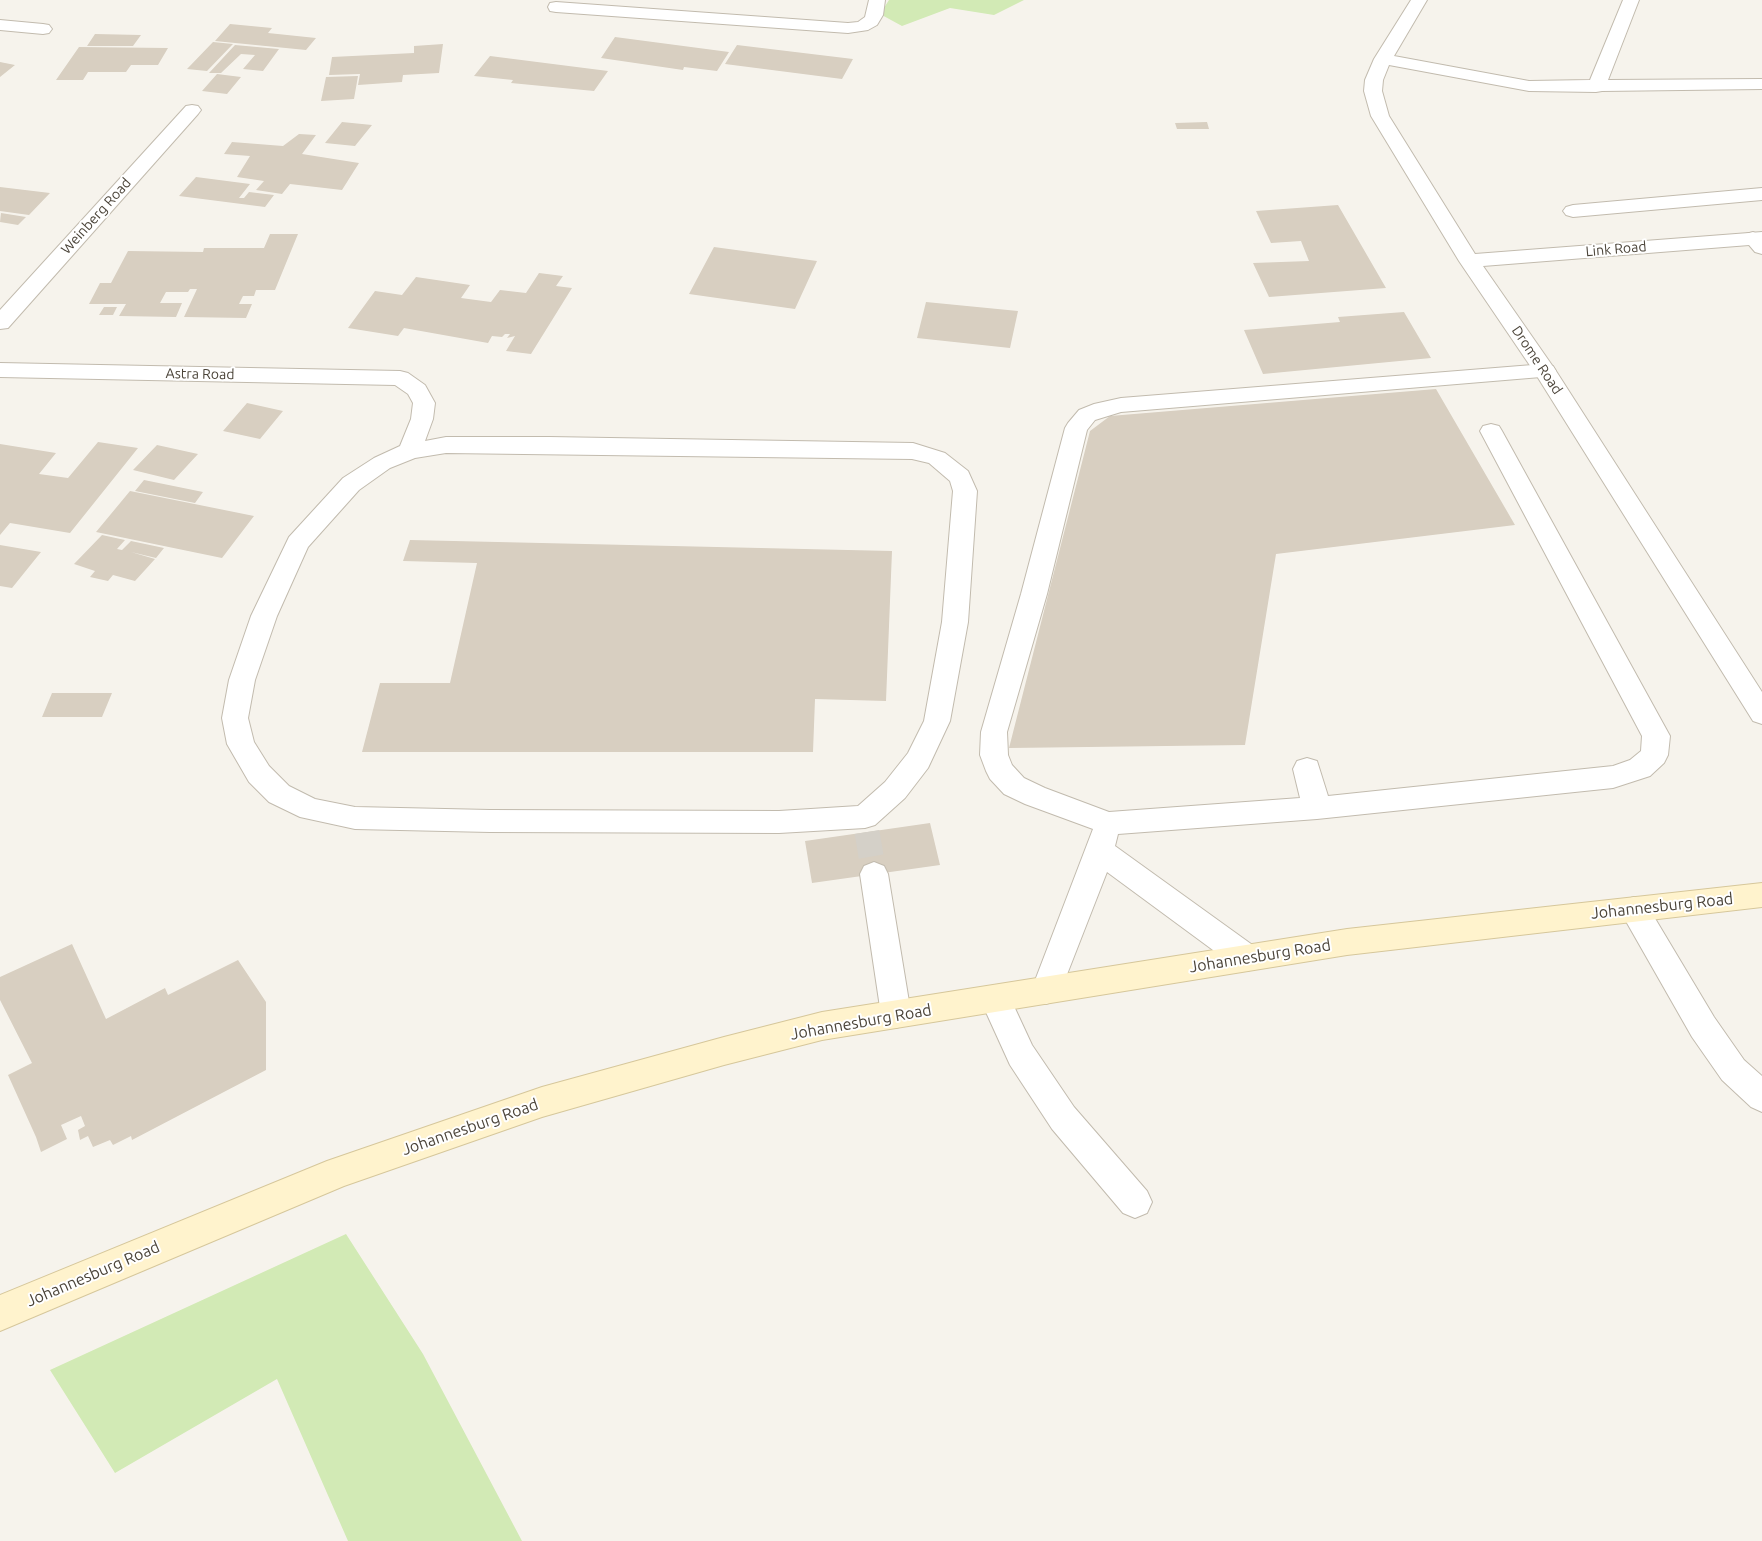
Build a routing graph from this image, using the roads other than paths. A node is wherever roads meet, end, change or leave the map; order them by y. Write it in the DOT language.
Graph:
graph roads {
  1 [pos="877,0"];
  2 [pos="1419,0"];
  3 [pos="1631,0"];
  4 [pos="556,7"];
  5 [pos="0,25"];
  6 [pos="44,29"];
  7 [pos="1383,60"];
  8 [pos="1762,84"];
  9 [pos="1596,87"];
  10 [pos="192,110"];
  11 [pos="1754,195"];
  12 [pos="1573,211"];
  13 [pos="1762,213"];
  14 [pos="1759,242"];
  15 [pos="1470,261"];
  16 [pos="0,323"];
  17 [pos="0,370"];
  18 [pos="1545,371"];
  19 [pos="1491,431"];
  20 [pos="410,451"];
  21 [pos="1762,714"];
  22 [pos="1307,769"];
  23 [pos="1317,808"];
  24 [pos="1108,823"];
  25 [pos="1100,851"];
  26 [pos="874,874"];
  27 [pos="1762,894"];
  28 [pos="1634,909"];
  29 [pos="1247,958"];
  30 [pos="1046,991"];
  31 [pos="995,999"];
  32 [pos="896,1014"];
  33 [pos="1762,1097"];
  34 [pos="1135,1202"];
  35 [pos="0,1313"];
  1 -- 4 [label="street"];
  2 -- 7 [label="street, Drome Road"];
  3 -- 9 [label="street"];
  5 -- 6 [label="street"];
  7 -- 9 [label="street"];
  7 -- 15 [label="street, Drome Road"];
  8 -- 9 [label="street"];
  10 -- 16 [label="street, Weinberg Road"];
  11 -- 12 [label="street"];
  11 -- 13 [label="street"];
  14 -- 15 [label="street, Link Road"];
  15 -- 18 [label="street, Drome Road"];
  17 -- 20 [label="street, Astra Road"];
  18 -- 21 [label="street, Drome Road"];
  18 -- 24 [label="street"];
  19 -- 23 [label="street"];
  20 -- 20 [label="street"];
  22 -- 23 [label="street"];
  23 -- 24 [label="street"];
  24 -- 25 [label="street"];
  25 -- 29 [label="street"];
  25 -- 30 [label="street"];
  26 -- 32 [label="street"];
  27 -- 28 [label="main road, Johannesburg Road"];
  28 -- 29 [label="main road, Johannesburg Road"];
  28 -- 33 [label="street"];
  29 -- 30 [label="main road, Johannesburg Road"];
  30 -- 31 [label="main road, Johannesburg Road"];
  31 -- 32 [label="main road, Johannesburg Road"];
  31 -- 34 [label="street"];
  32 -- 35 [label="main road, Johannesburg Road"];
}
